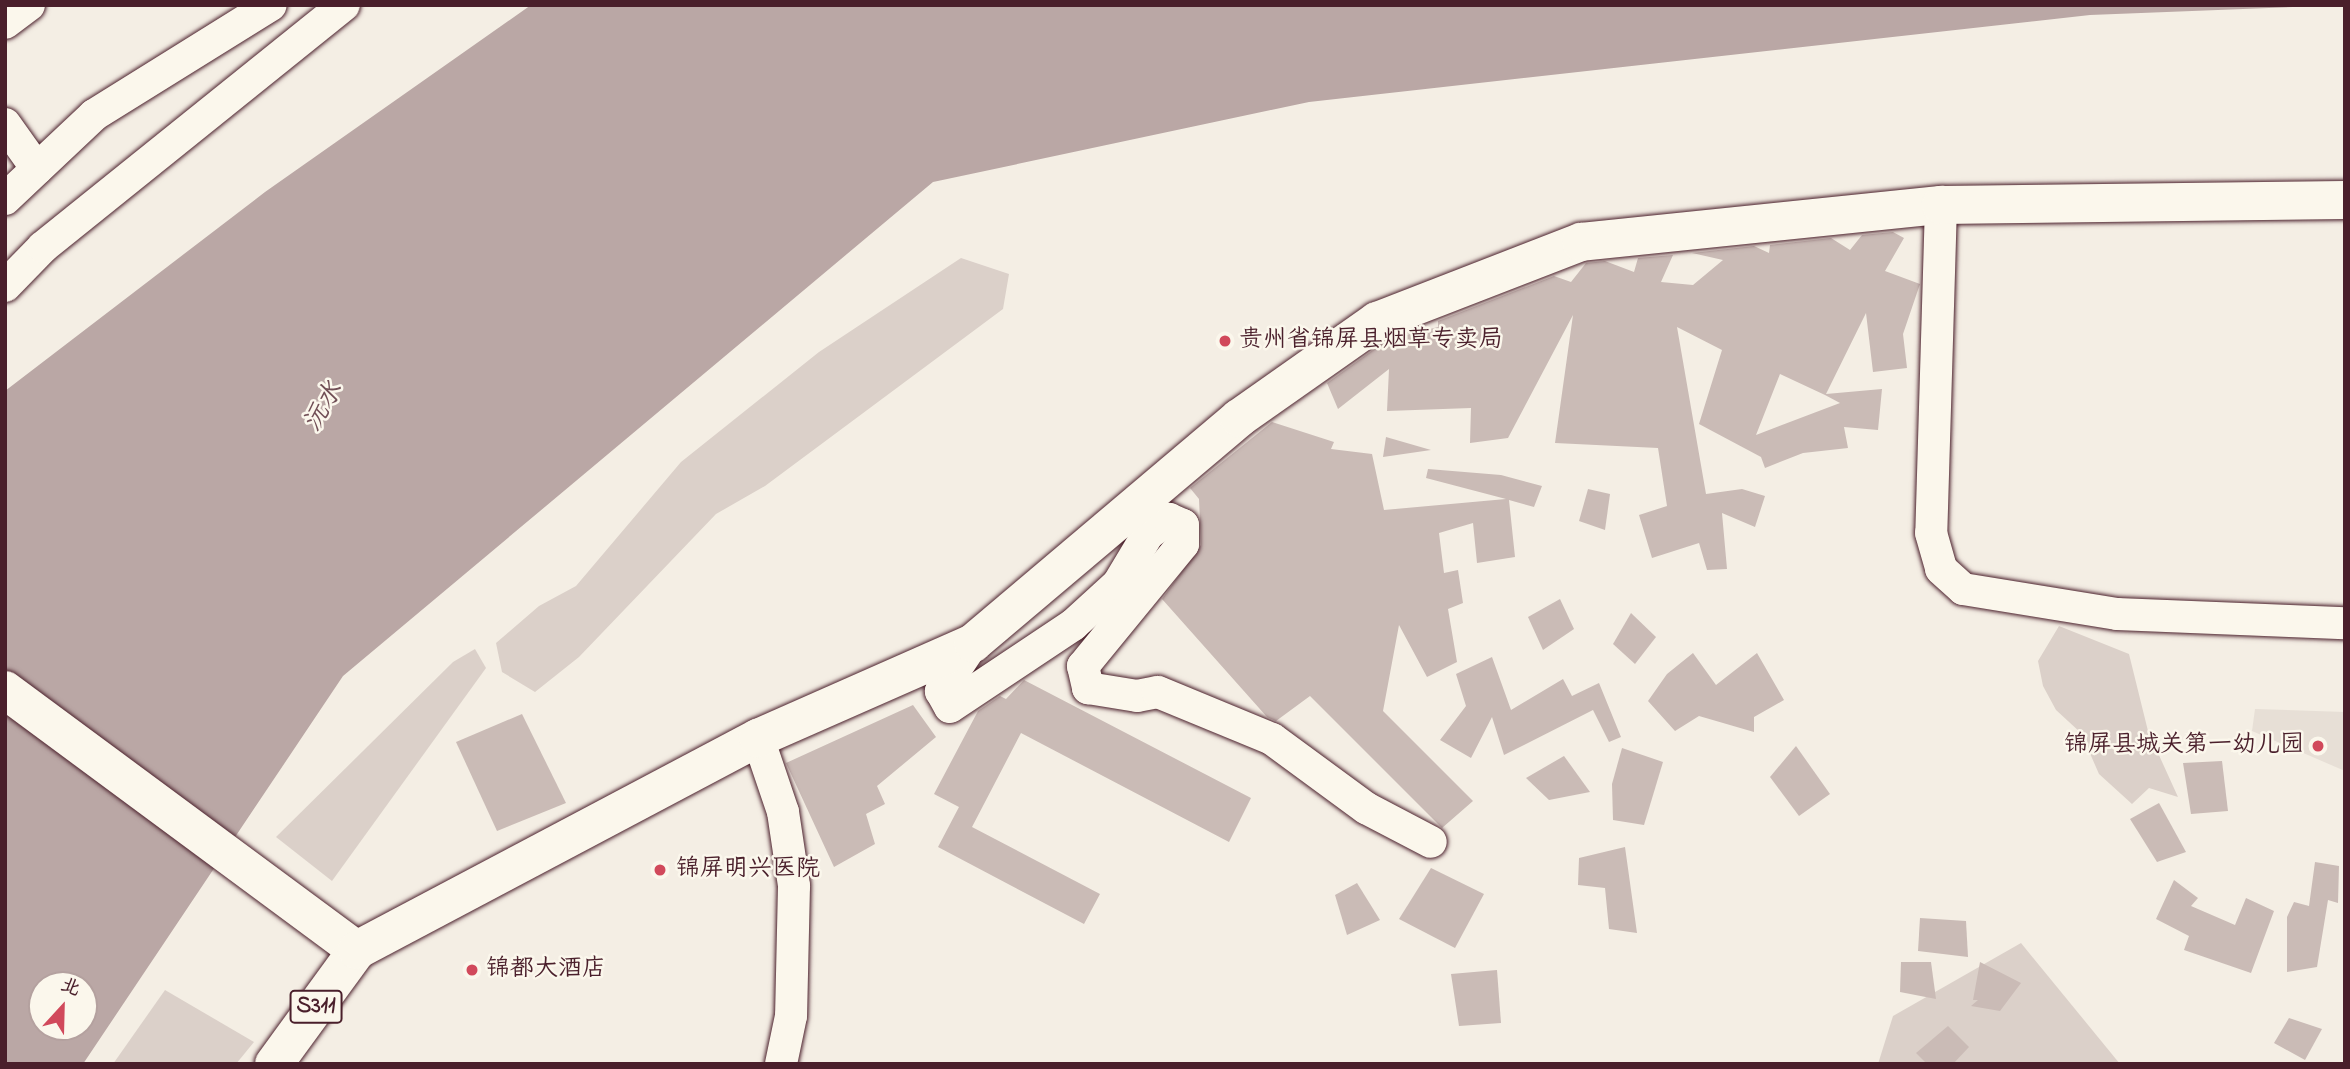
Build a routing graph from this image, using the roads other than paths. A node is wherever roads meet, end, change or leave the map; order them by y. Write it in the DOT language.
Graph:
graph roads {
  1 [pos="29,5"];
  2 [pos="271,5"];
  3 [pos="344,5"];
  4 [pos="229,15"];
  5 [pos="5,23"];
  6 [pos="5,124"];
  7 [pos="37,169"];
  8 [pos="5,199"];
  9 [pos="2345,201"];
  10 [pos="1941,205"];
  11 [pos="5,286"];
  12 [pos="2345,623"];
  13 [pos="972,643"];
  14 [pos="5,690"];
  15 [pos="758,738"];
  16 [pos="1431,842"];
  17 [pos="357,950"];
  18 [pos="274,1064"];
  19 [pos="781,1064"];
  1 -- 5 [label="street"];
  2 -- 4 [label="street"];
  3 -- 11 [label="street"];
  4 -- 7 [label="street"];
  6 -- 7 [label="street"];
  7 -- 8 [label="street"];
  9 -- 10 [label="main road"];
  10 -- 12 [label="street"];
  10 -- 13 [label="main road"];
  13 -- 15 [label="main road"];
  13 -- 16 [label="street"];
  14 -- 17 [label="main road"];
  15 -- 17 [label="main road"];
  15 -- 19 [label="street"];
  17 -- 18 [label="main road, S311"];
}
